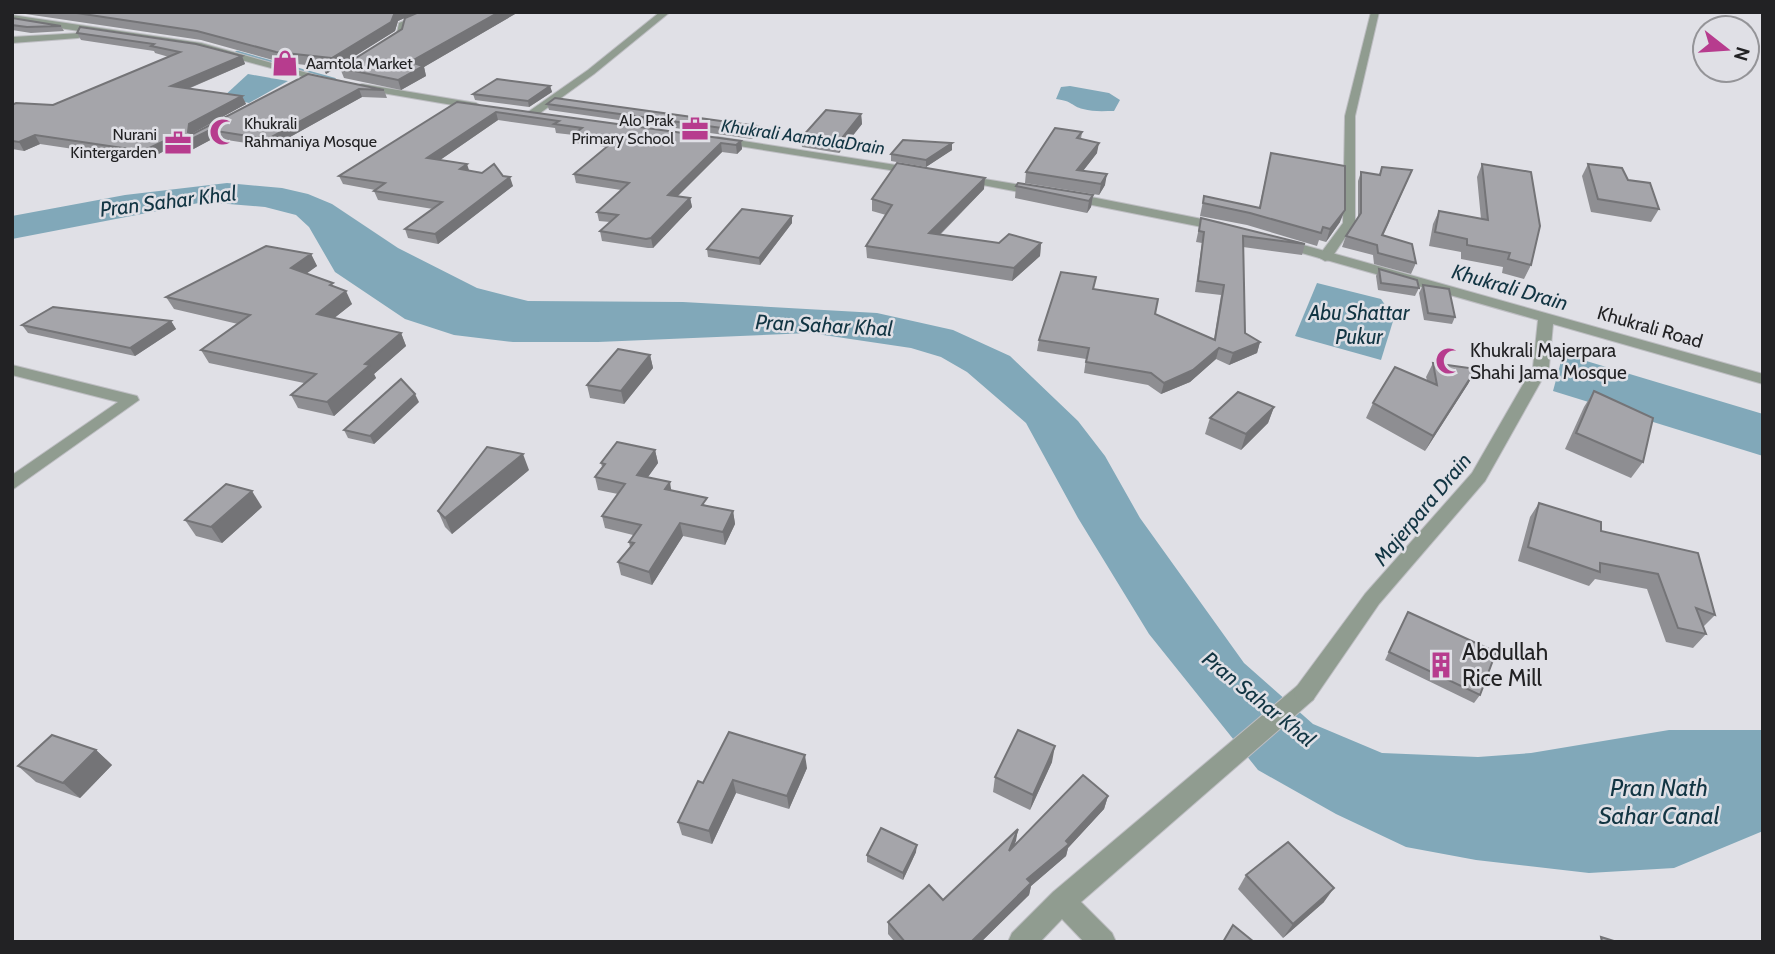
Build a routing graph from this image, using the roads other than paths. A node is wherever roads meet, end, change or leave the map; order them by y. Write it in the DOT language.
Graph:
graph roads {
  1 [pos="433,12"];
  2 [pos="666,12"];
  3 [pos="1375,12"];
  4 [pos="12,19"];
  5 [pos="117,33"];
  6 [pos="12,40"];
  7 [pos="380,47"];
  8 [pos="311,75"];
  9 [pos="335,80"];
  10 [pos="300,81"];
  11 [pos="354,86"];
  12 [pos="482,107"];
  13 [pos="520,112"];
  14 [pos="533,114"];
  15 [pos="546,116"];
  16 [pos="711,139"];
  17 [pos="931,173"];
  18 [pos="944,176"];
  19 [pos="1047,193"];
  20 [pos="1060,195"];
  21 [pos="1233,229"];
  22 [pos="1272,240"];
  23 [pos="1326,255"];
  24 [pos="1546,317"];
  25 [pos="12,370"];
  26 [pos="1763,379"];
  27 [pos="12,485"];
  28 [pos="1062,901"];
  29 [pos="1021,942"];
  30 [pos="1103,942"];
  1 -- 7 [label="street"];
  2 -- 14 [label="street"];
  3 -- 23 [label="street"];
  4 -- 5 [label="street"];
  5 -- 6 [label="street"];
  5 -- 8 [label="street"];
  8 -- 9 [label="street"];
  8 -- 10 [label="street"];
  11 -- 12 [label="street"];
  13 -- 14 [label="street"];
  14 -- 15 [label="street"];
  16 -- 17 [label="street"];
  18 -- 19 [label="street"];
  20 -- 21 [label="street"];
  22 -- 23 [label="street, Khukrali Road"];
  23 -- 24 [label="street, Khukrali Road"];
  24 -- 26 [label="street, Khukrali Road"];
  24 -- 28 [label="street"];
  25 -- 27 [label="street"];
  28 -- 29 [label="street"];
  28 -- 30 [label="street"];
}
